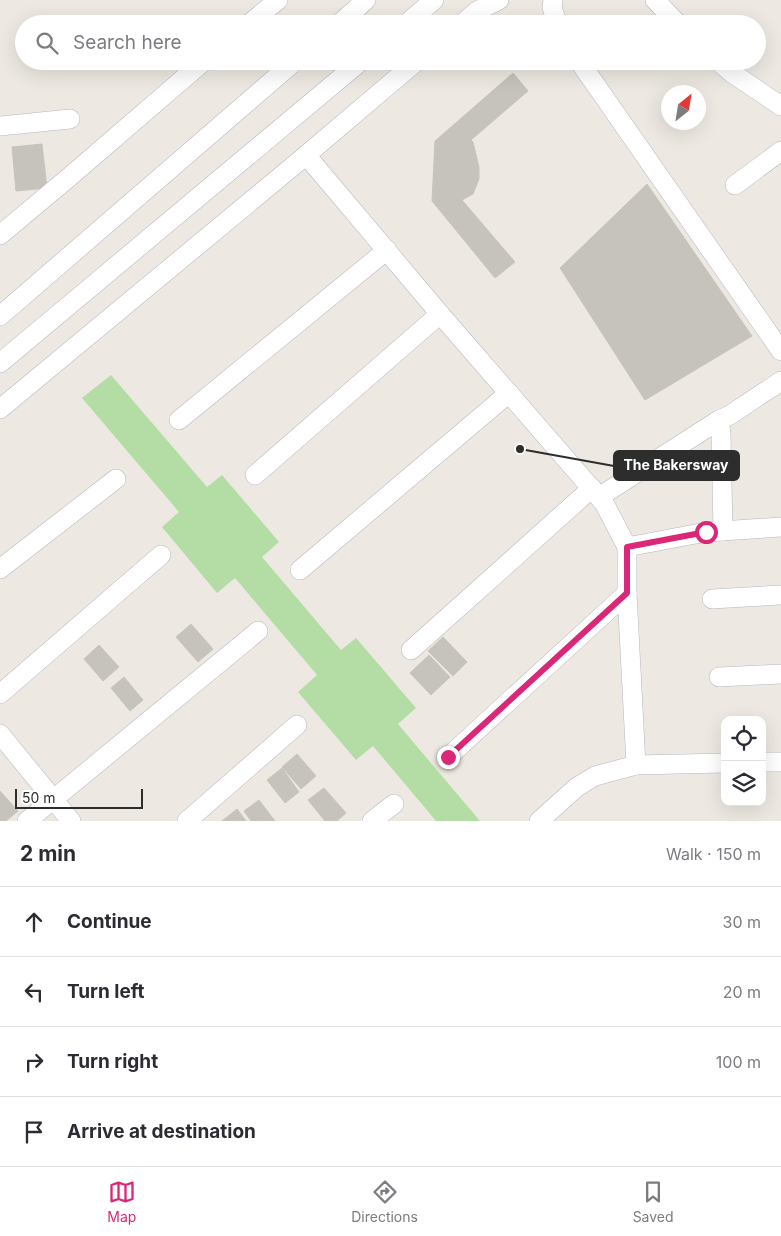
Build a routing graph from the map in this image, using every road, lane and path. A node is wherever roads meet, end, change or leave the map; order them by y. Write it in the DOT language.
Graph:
graph roads {
  1 [pos="278,0"];
  2 [pos="366,0"];
  3 [pos="434,0"];
  4 [pos="499,0"];
  5 [pos="553,0"];
  6 [pos="655,0"];
  7 [pos="260,15"];
  8 [pos="348,15"];
  9 [pos="416,15"];
  10 [pos="472,15"];
  11 [pos="554,15"];
  12 [pos="669,15"];
  13 [pos="194,70"];
  14 [pos="285,70"];
  15 [pos="350,70"];
  16 [pos="407,70"];
  17 [pos="585,70"];
  18 [pos="728,70"];
  19 [pos="781,106"];
  20 [pos="70,119"];
  21 [pos="0,126"];
  22 [pos="781,151"];
  23 [pos="306,156"];
  24 [pos="735,185"];
  25 [pos="0,235"];
  26 [pos="387,250"];
  27 [pos="440,314"];
  28 [pos="0,316"];
  29 [pos="781,351"];
  30 [pos="0,363"];
  31 [pos="781,381"];
  32 [pos="509,393"];
  33 [pos="0,409"];
  34 [pos="179,420"];
  35 [pos="719,420"];
  36 [pos="255,475"];
  37 [pos="116,479"];
  38 [pos="595,493"];
  39 [pos="781,527"];
  40 [pos="723,531"];
  41 [pos="627,547"];
  42 [pos="162,555"];
  43 [pos="0,569"];
  44 [pos="300,570"];
  45 [pos="627,593"];
  46 [pos="781,595"];
  47 [pos="712,599"];
  48 [pos="258,631"];
  49 [pos="410,650"];
  50 [pos="781,674"];
  51 [pos="719,677"];
  52 [pos="0,694"];
  53 [pos="297,725"];
  54 [pos="0,734"];
  55 [pos="448,757"];
  56 [pos="766,762"];
  57 [pos="781,762"];
  58 [pos="721,763"];
  59 [pos="636,765"];
  60 [pos="53,799"];
  61 [pos="394,804"];
  62 [pos="27,821"];
  63 [pos="71,821"];
  64 [pos="187,821"];
  65 [pos="372,821"];
  66 [pos="539,821"];
  1 -- 7 [label="street"];
  2 -- 8 [label="street"];
  3 -- 9 [label="street"];
  4 -- 10 [label="street"];
  5 -- 11 [label="street"];
  6 -- 12 [label="street"];
  13 -- 25 [label="street"];
  14 -- 28 [label="street"];
  15 -- 30 [label="street"];
  16 -- 23 [label="street"];
  17 -- 29 [label="street"];
  18 -- 19 [label="street"];
  20 -- 21 [label="street"];
  22 -- 24 [label="street"];
  23 -- 26 [label="street"];
  23 -- 33 [label="street"];
  26 -- 27 [label="street"];
  26 -- 34 [label="street"];
  27 -- 32 [label="street"];
  27 -- 36 [label="street"];
  31 -- 35 [label="street"];
  32 -- 38 [label="street"];
  32 -- 44 [label="street"];
  35 -- 38 [label="street"];
  35 -- 40 [label="street"];
  37 -- 43 [label="street"];
  38 -- 41 [label="street"];
  38 -- 49 [label="street"];
  39 -- 40 [label="street"];
  40 -- 41 [label="street"];
  41 -- 45 [label="street"];
  42 -- 52 [label="street"];
  45 -- 55 [label="street"];
  45 -- 59 [label="street"];
  46 -- 47 [label="street"];
  48 -- 60 [label="street"];
  50 -- 51 [label="street"];
  53 -- 64 [label="street"];
  54 -- 60 [label="street"];
  56 -- 57 [label="street"];
  58 -- 59 [label="street"];
  59 -- 66 [label="street"];
  60 -- 62 [label="street"];
  60 -- 63 [label="street"];
  61 -- 65 [label="street"];
}
